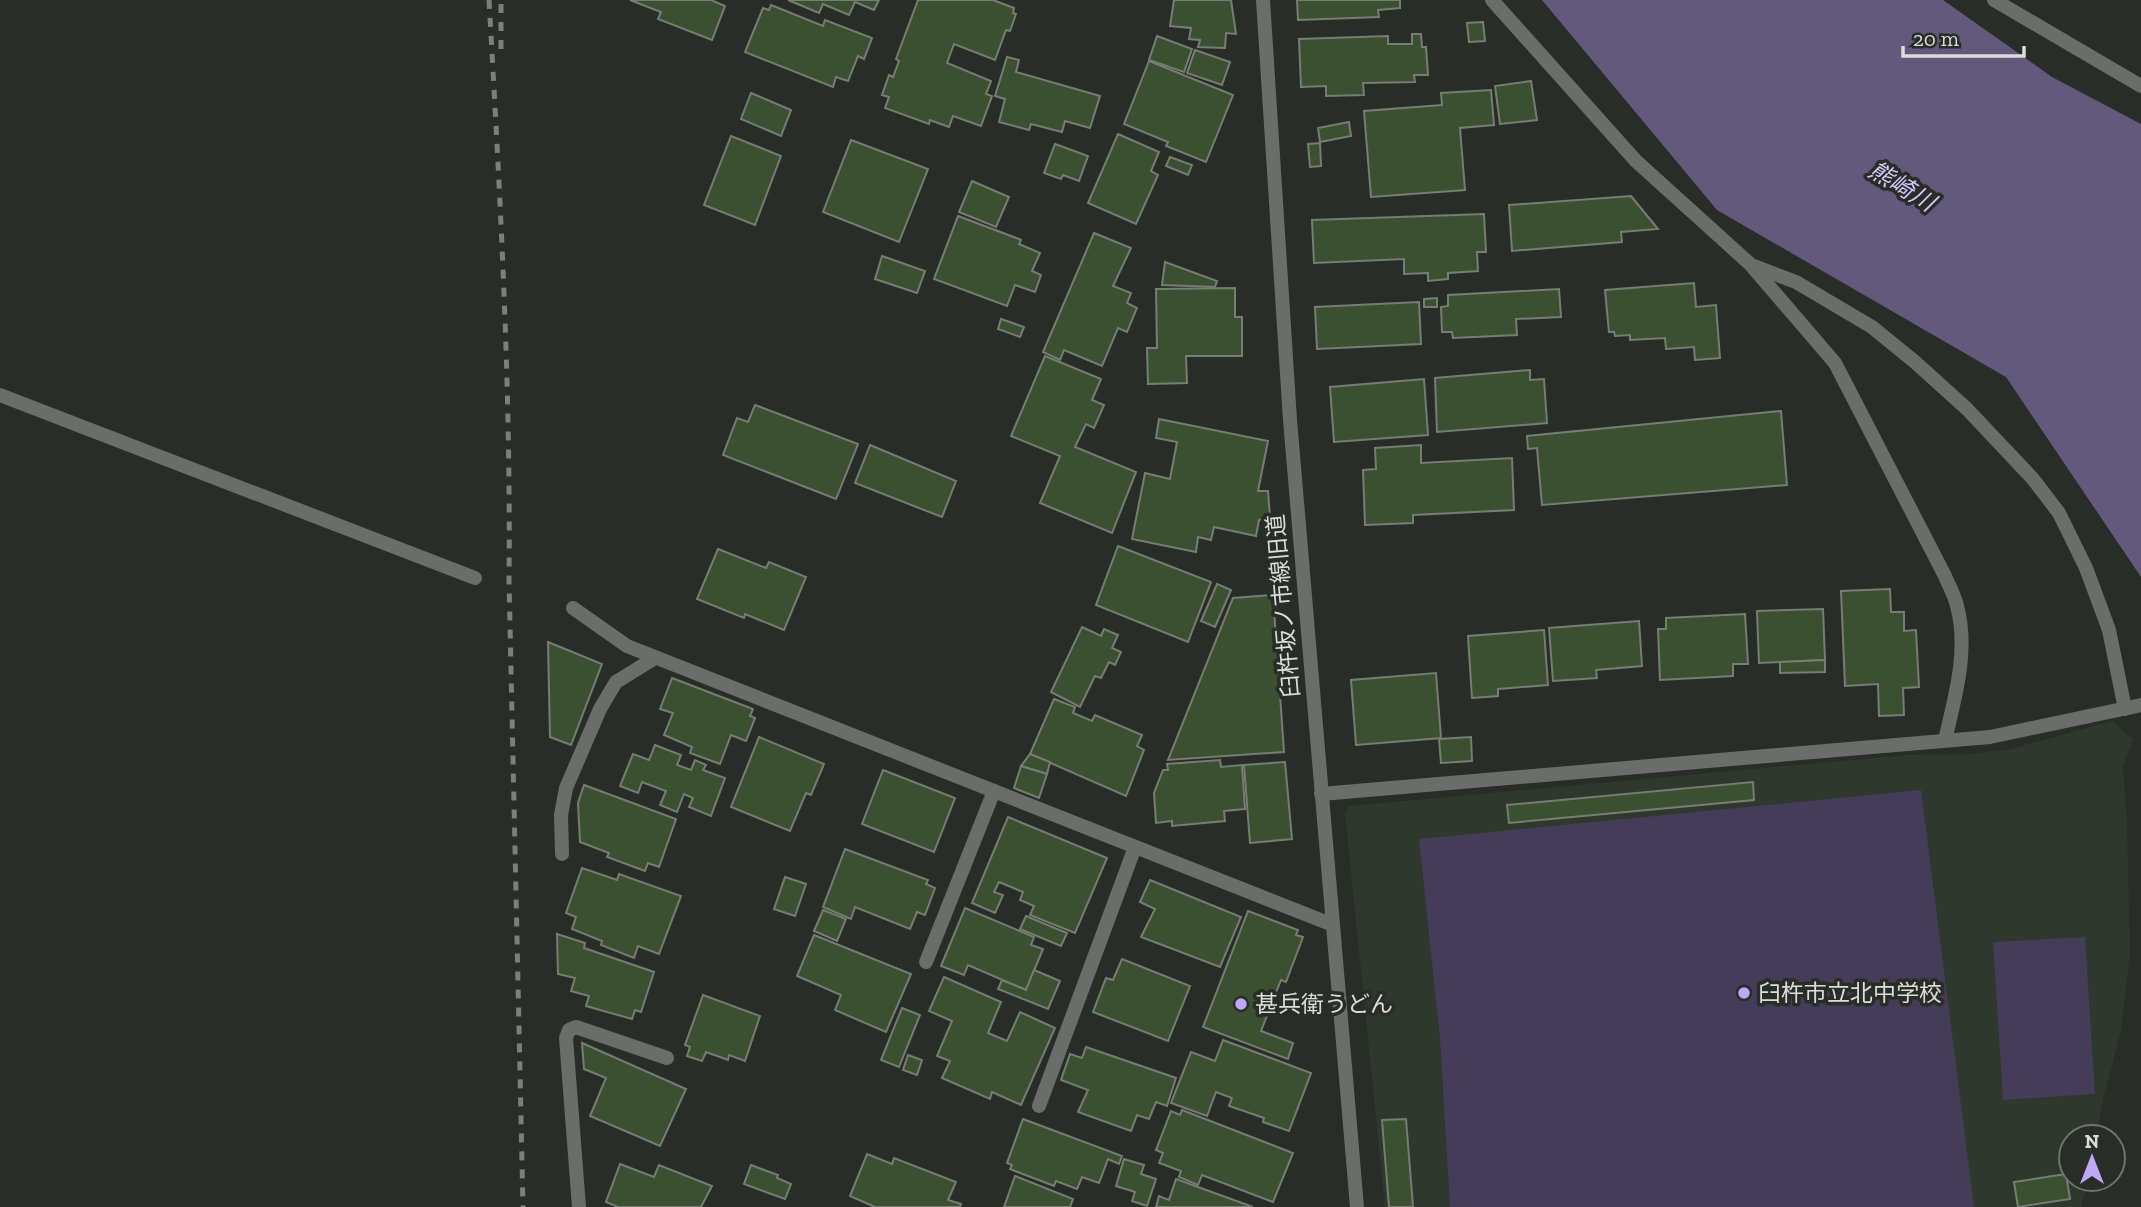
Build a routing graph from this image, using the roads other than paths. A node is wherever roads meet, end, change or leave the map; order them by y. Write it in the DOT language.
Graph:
graph roads {
  1 [pos="1263,0"];
  2 [pos="1492,0"];
  3 [pos="1994,0"];
  4 [pos="2141,86"];
  5 [pos="1750,264"];
  6 [pos="0,395"];
  7 [pos="475,578"];
  8 [pos="573,608"];
  9 [pos="656,658"];
  10 [pos="2141,705"];
  11 [pos="2125,709"];
  12 [pos="1945,740"];
  13 [pos="994,791"];
  14 [pos="1321,794"];
  15 [pos="1135,848"];
  16 [pos="562,854"];
  17 [pos="1333,925"];
  18 [pos="926,962"];
  19 [pos="667,1058"];
  20 [pos="1039,1106"];
  21 [pos="579,1207"];
  22 [pos="1357,1207"];
  1 -- 14 [label="street, 臼杵坂ノ市線旧道"];
  2 -- 5 [label="street"];
  3 -- 4 [label="street"];
  5 -- 11 [label="street"];
  5 -- 12 [label="street"];
  6 -- 7 [label="street"];
  8 -- 9 [label="street"];
  9 -- 13 [label="street"];
  9 -- 16 [label="street"];
  10 -- 11 [label="street"];
  11 -- 12 [label="street"];
  12 -- 14 [label="street"];
  13 -- 15 [label="street"];
  13 -- 18 [label="street"];
  14 -- 17 [label="street, 臼杵坂ノ市線旧道"];
  15 -- 17 [label="street"];
  15 -- 20 [label="street"];
  17 -- 22 [label="street, 臼杵坂ノ市線旧道"];
  19 -- 21 [label="street"];
}
